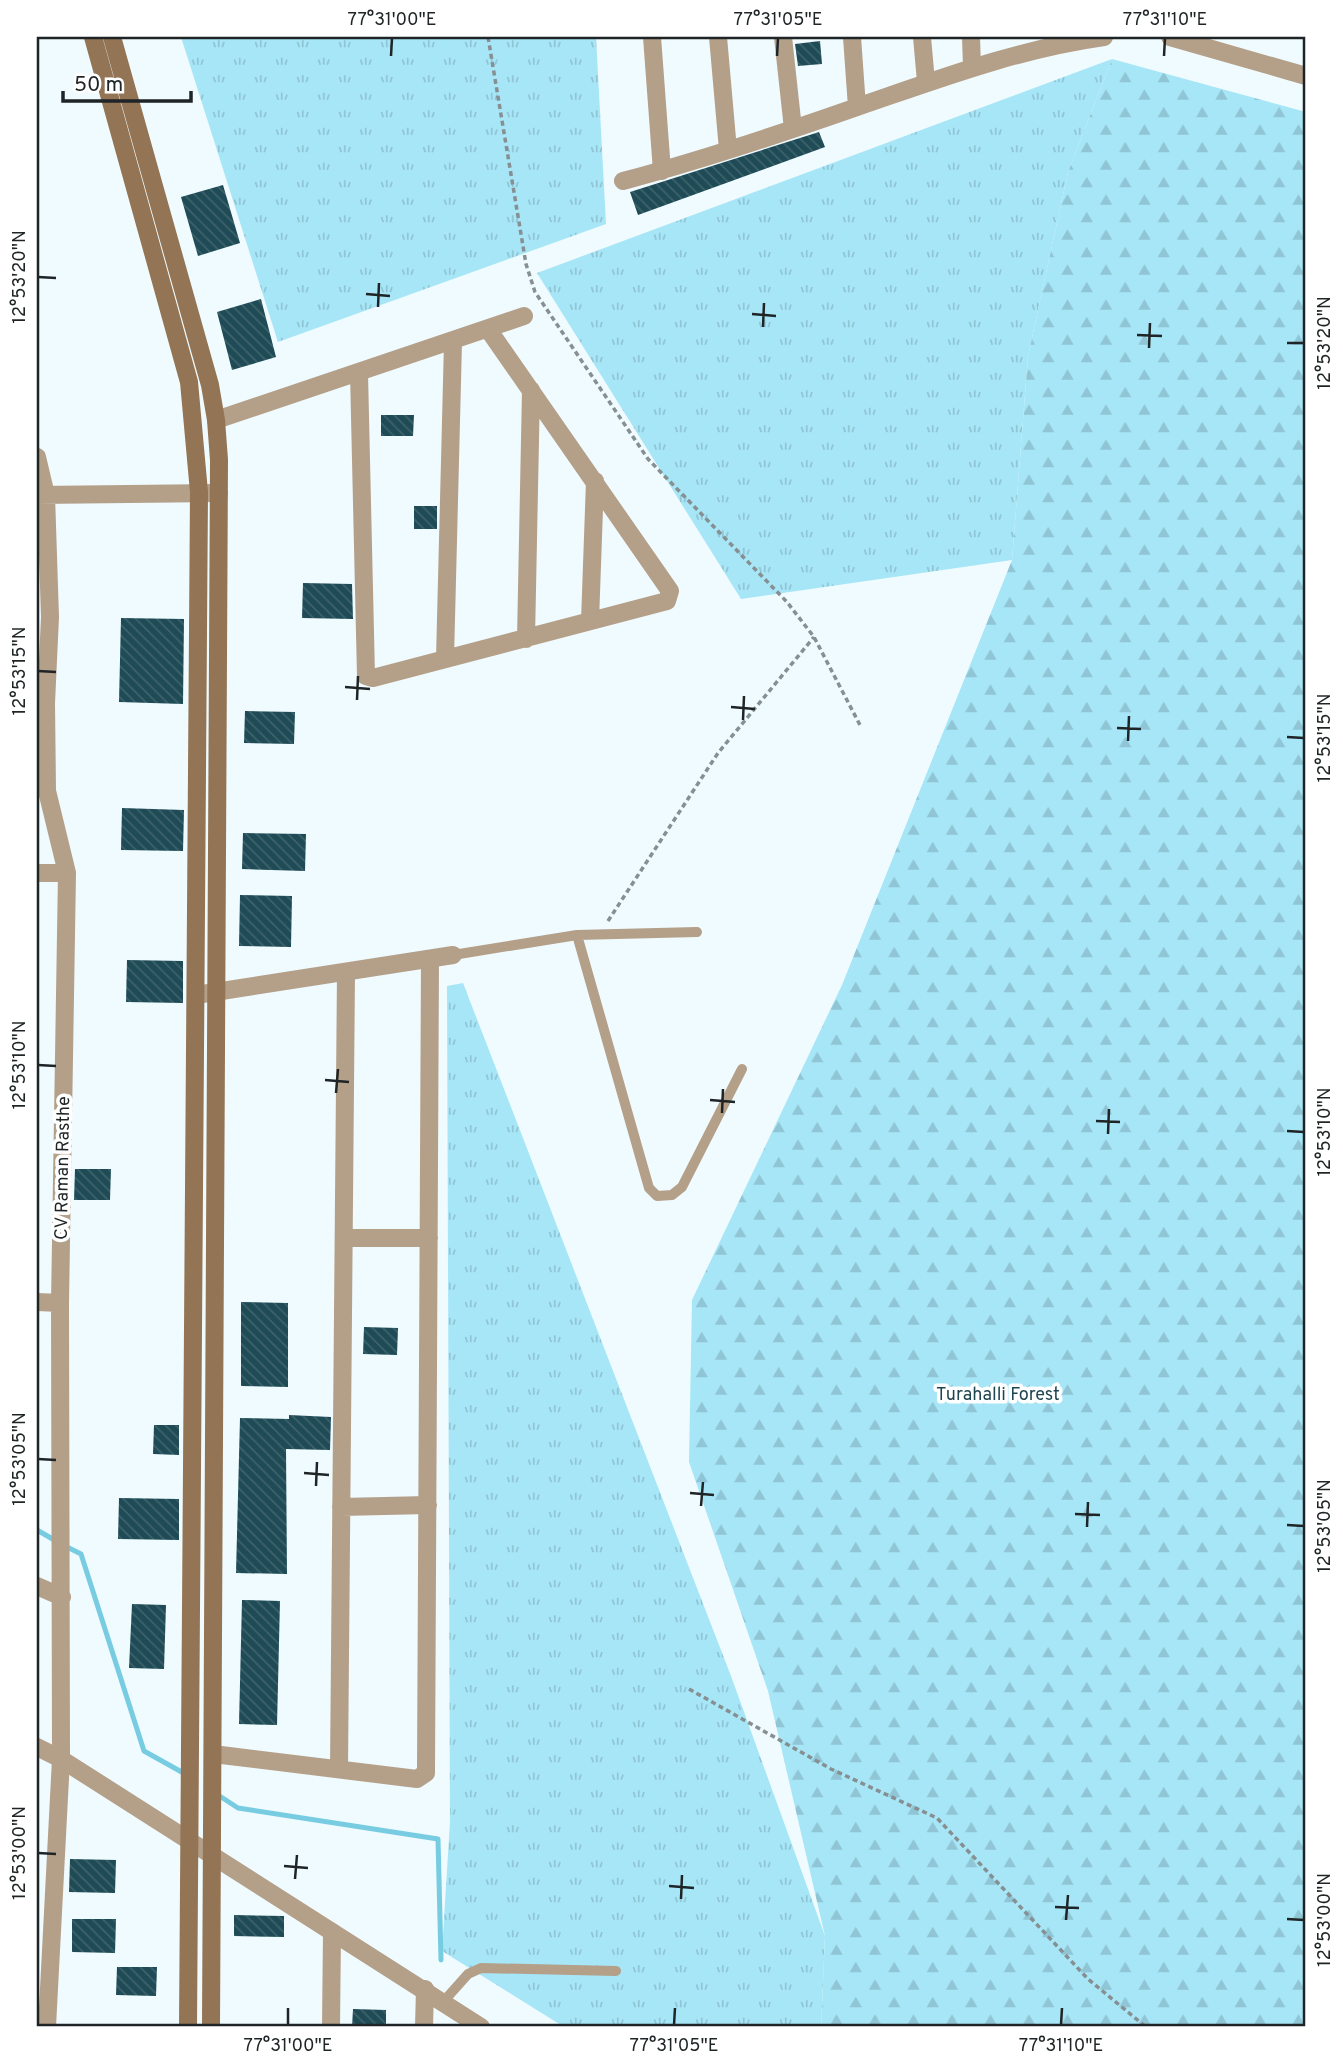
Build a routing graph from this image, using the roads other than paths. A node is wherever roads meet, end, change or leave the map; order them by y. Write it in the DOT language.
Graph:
graph roads {
  1 [pos="93,37"];
  2 [pos="112,37"];
  3 [pos="652,37"];
  4 [pos="718,37"];
  5 [pos="783,37"];
  6 [pos="852,37"];
  7 [pos="922,37"];
  8 [pos="971,37"];
  9 [pos="1104,37"];
  10 [pos="1170,37"];
  11 [pos="1047,41"];
  12 [pos="1222,45"];
  13 [pos="972,67"];
  14 [pos="1306,76"];
  15 [pos="926,82"];
  16 [pos="858,107"];
  17 [pos="793,129"];
  18 [pos="728,150"];
  19 [pos="662,171"];
  20 [pos="623,181"];
  21 [pos="524,316"];
  22 [pos="488,329"];
  23 [pos="453,342"];
  24 [pos="359,373"];
  25 [pos="531,390"];
  26 [pos="216,420"];
  27 [pos="37,457"];
  28 [pos="596,481"];
  29 [pos="199,492"];
  30 [pos="219,493"];
  31 [pos="41,495"];
  32 [pos="43,617"];
  33 [pos="590,621"];
  34 [pos="526,639"];
  35 [pos="445,659"];
  36 [pos="41,703"];
  37 [pos="42,791"];
  38 [pos="37,873"];
  39 [pos="67,873"];
  40 [pos="697,932"];
  41 [pos="577,935"];
  42 [pos="453,955"];
  43 [pos="430,959"];
  44 [pos="346,972"];
  45 [pos="218,993"];
  46 [pos="196,995"];
  47 [pos="742,1069"];
  48 [pos="344,1238"];
  49 [pos="429,1238"];
  50 [pos="37,1302"];
  51 [pos="60,1303"];
  52 [pos="428,1505"];
  53 [pos="341,1507"];
  54 [pos="37,1587"];
  55 [pos="62,1597"];
  56 [pos="37,1747"];
  57 [pos="213,1754"];
  58 [pos="61,1759"];
  59 [pos="339,1769"];
  60 [pos="191,1843"];
  61 [pos="212,1857"];
  62 [pos="332,1932"];
  63 [pos="616,1971"];
  64 [pos="425,1989"];
  65 [pos="443,2002"];
  66 [pos="476,2026"];
  67 [pos="47,2027"];
  68 [pos="188,2027"];
  69 [pos="211,2027"];
  70 [pos="331,2027"];
  71 [pos="424,2027"];
  1 -- 29 [label="main road"];
  2 -- 26 [label="main road"];
  3 -- 19 [label="street"];
  4 -- 18 [label="street"];
  5 -- 17 [label="street"];
  6 -- 16 [label="street"];
  7 -- 15 [label="street"];
  8 -- 13 [label="street"];
  9 -- 11 [label="street"];
  10 -- 12 [label="street"];
  11 -- 13 [label="street"];
  12 -- 14 [label="street"];
  13 -- 15 [label="street"];
  15 -- 16 [label="street"];
  16 -- 17 [label="street"];
  17 -- 18 [label="street"];
  18 -- 19 [label="street"];
  19 -- 20 [label="street"];
  21 -- 22 [label="street"];
  22 -- 23 [label="street"];
  22 -- 25 [label="street"];
  23 -- 24 [label="street"];
  23 -- 35 [label="street"];
  24 -- 26 [label="street"];
  24 -- 35 [label="street"];
  25 -- 28 [label="street"];
  25 -- 34 [label="street"];
  26 -- 30 [label="main road"];
  27 -- 31 [label="street, CV Raman Rasthe"];
  28 -- 33 [label="street"];
  28 -- 33 [label="street"];
  29 -- 30 [label="street"];
  29 -- 31 [label="street"];
  29 -- 46 [label="main road"];
  30 -- 45 [label="main road"];
  31 -- 32 [label="street, CV Raman Rasthe"];
  32 -- 36 [label="street, CV Raman Rasthe"];
  33 -- 34 [label="street"];
  34 -- 35 [label="street"];
  36 -- 37 [label="street, CV Raman Rasthe"];
  37 -- 39 [label="street, CV Raman Rasthe"];
  38 -- 39 [label="street"];
  39 -- 51 [label="street, CV Raman Rasthe"];
  40 -- 41 [label="lane"];
  41 -- 42 [label="lane"];
  41 -- 47 [label="lane"];
  42 -- 43 [label="street"];
  43 -- 44 [label="street"];
  43 -- 49 [label="street"];
  44 -- 45 [label="street"];
  44 -- 48 [label="street"];
  45 -- 46 [label="street"];
  45 -- 57 [label="main road"];
  46 -- 60 [label="main road"];
  48 -- 49 [label="street"];
  48 -- 53 [label="street"];
  49 -- 52 [label="street"];
  50 -- 51 [label="street"];
  51 -- 55 [label="street, CV Raman Rasthe"];
  52 -- 53 [label="street"];
  52 -- 59 [label="street"];
  53 -- 59 [label="street"];
  54 -- 55 [label="street"];
  55 -- 58 [label="street, CV Raman Rasthe"];
  56 -- 58 [label="street"];
  57 -- 59 [label="street"];
  57 -- 61 [label="main road"];
  58 -- 60 [label="street"];
  58 -- 67 [label="street, CV Raman Rasthe"];
  60 -- 61 [label="street"];
  60 -- 68 [label="main road"];
  61 -- 62 [label="street"];
  61 -- 69 [label="main road"];
  62 -- 64 [label="street"];
  62 -- 70 [label="street"];
  63 -- 65 [label="lane"];
  64 -- 65 [label="street"];
  64 -- 71 [label="street"];
  65 -- 66 [label="street"];
}
